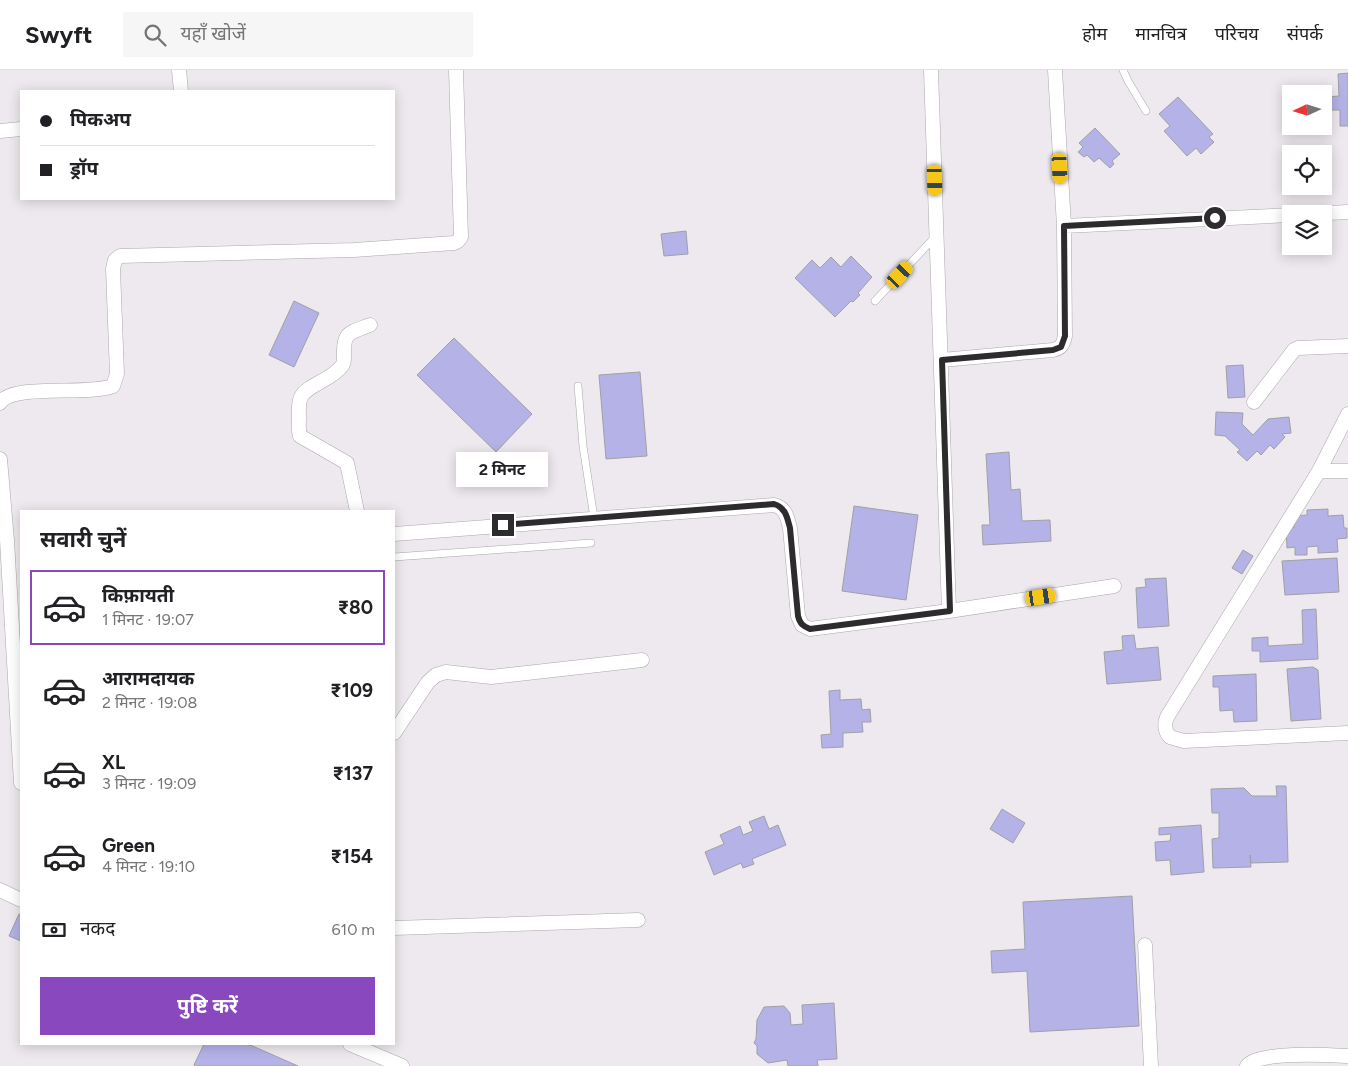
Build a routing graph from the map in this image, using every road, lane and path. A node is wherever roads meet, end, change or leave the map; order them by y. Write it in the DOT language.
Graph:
graph roads {
  1 [pos="180,70"];
  2 [pos="456,70"];
  3 [pos="931,70"];
  4 [pos="1055,70"];
  5 [pos="1123,70"];
  6 [pos="180,90"];
  7 [pos="1146,111"];
  8 [pos="20,130"];
  9 [pos="0,131"];
  10 [pos="1348,212"];
  11 [pos="1332,213"];
  12 [pos="1282,215"];
  13 [pos="1064,226"];
  14 [pos="937,235"];
  15 [pos="875,301"];
  16 [pos="370,324"];
  17 [pos="1348,346"];
  18 [pos="942,360"];
  19 [pos="578,386"];
  20 [pos="1254,402"];
  21 [pos="0,403"];
  22 [pos="1348,414"];
  23 [pos="0,459"];
  24 [pos="1320,471"];
  25 [pos="1348,471"];
  26 [pos="357,510"];
  27 [pos="594,518"];
  28 [pos="395,534"];
  29 [pos="591,543"];
  30 [pos="395,557"];
  31 [pos="1114,586"];
  32 [pos="950,611"];
  33 [pos="642,660"];
  34 [pos="395,732"];
  35 [pos="1348,733"];
  36 [pos="20,766"];
  37 [pos="0,890"];
  38 [pos="20,900"];
  39 [pos="638,920"];
  40 [pos="395,928"];
  41 [pos="1145,945"];
  42 [pos="359,1046"];
  43 [pos="1348,1056"];
  44 [pos="402,1066"];
  45 [pos="1151,1066"];
  46 [pos="1247,1066"];
  1 -- 6 [label="street"];
  2 -- 21 [label="street"];
  3 -- 14 [label="street"];
  4 -- 13 [label="street"];
  5 -- 7 [label="lane"];
  8 -- 9 [label="street"];
  10 -- 11 [label="street"];
  12 -- 13 [label="street"];
  13 -- 18 [label="street"];
  14 -- 15 [label="lane"];
  14 -- 18 [label="street"];
  16 -- 26 [label="street"];
  17 -- 20 [label="street"];
  18 -- 32 [label="street"];
  19 -- 27 [label="lane"];
  22 -- 24 [label="street"];
  23 -- 36 [label="street"];
  24 -- 25 [label="street"];
  24 -- 35 [label="street"];
  27 -- 28 [label="street"];
  27 -- 32 [label="street"];
  29 -- 30 [label="lane"];
  31 -- 32 [label="street"];
  33 -- 34 [label="street"];
  37 -- 38 [label="street"];
  39 -- 40 [label="street"];
  41 -- 45 [label="street"];
  42 -- 44 [label="street"];
  43 -- 46 [label="street"];
}
